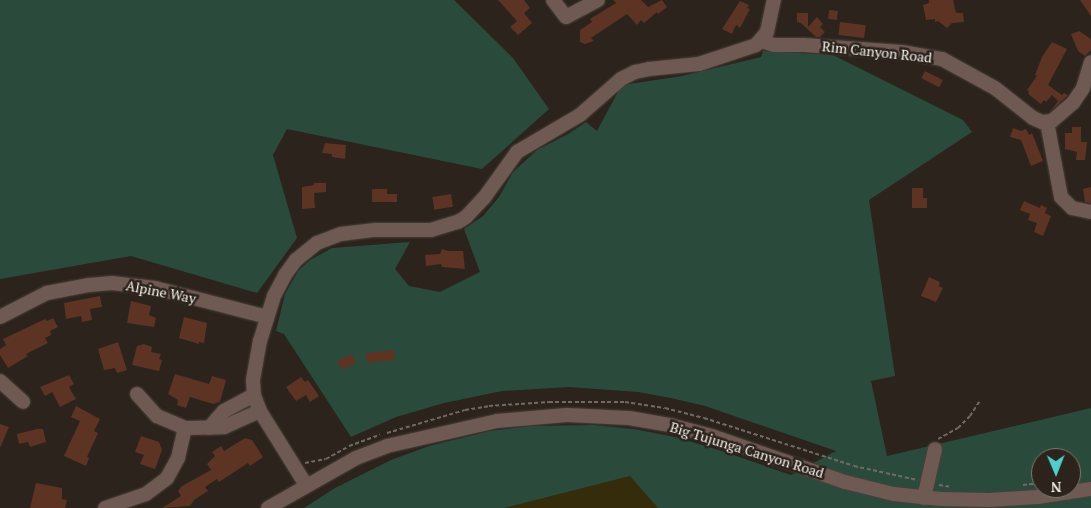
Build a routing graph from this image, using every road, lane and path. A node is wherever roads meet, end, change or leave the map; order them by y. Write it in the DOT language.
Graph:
graph roads {
  1 [pos="553,0"];
  2 [pos="598,0"];
  3 [pos="774,0"];
  4 [pos="761,41"];
  5 [pos="1091,62"];
  6 [pos="1047,122"];
  7 [pos="1091,212"];
  8 [pos="0,317"];
  9 [pos="267,317"];
  10 [pos="0,381"];
  11 [pos="137,394"];
  12 [pos="254,395"];
  13 [pos="23,402"];
  14 [pos="979,402"];
  15 [pos="260,411"];
  16 [pos="185,428"];
  17 [pos="209,428"];
  18 [pos="935,449"];
  19 [pos="292,462"];
  20 [pos="927,483"];
  21 [pos="306,485"];
  22 [pos="1031,485"];
  23 [pos="1016,486"];
  24 [pos="952,487"];
  25 [pos="1091,489"];
  26 [pos="924,498"];
  27 [pos="104,508"];
  28 [pos="268,508"];
  1 -- 2 [label="street"];
  3 -- 4 [label="street"];
  4 -- 6 [label="street, Rim Canyon Road"];
  4 -- 9 [label="street"];
  5 -- 6 [label="street"];
  6 -- 7 [label="street"];
  8 -- 9 [label="street, Alpine Way"];
  9 -- 12 [label="street"];
  10 -- 13 [label="street"];
  11 -- 16 [label="street"];
  12 -- 15 [label="street"];
  12 -- 17 [label="street"];
  14 -- 18 [label="path"];
  15 -- 17 [label="street"];
  15 -- 19 [label="street"];
  16 -- 17 [label="street"];
  16 -- 27 [label="street"];
  18 -- 20 [label="street"];
  19 -- 20 [label="path"];
  19 -- 21 [label="street"];
  20 -- 24 [label="path"];
  20 -- 26 [label="street"];
  21 -- 26 [label="street, Big Tujunga Canyon Road"];
  21 -- 28 [label="street, Big Tujunga Canyon Road"];
  22 -- 23 [label="path"];
  25 -- 26 [label="street, Big Tujunga Canyon Road"];
}
